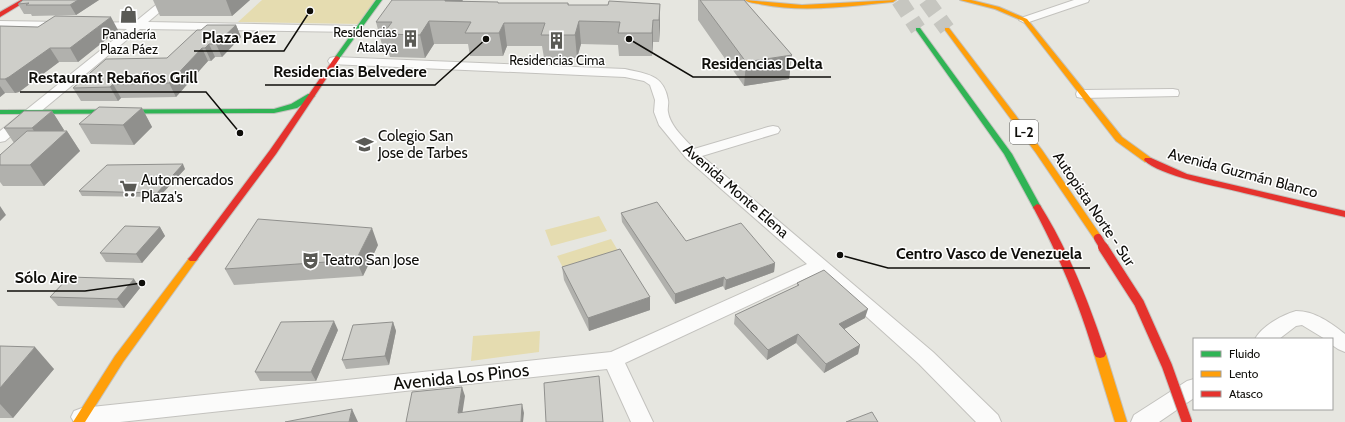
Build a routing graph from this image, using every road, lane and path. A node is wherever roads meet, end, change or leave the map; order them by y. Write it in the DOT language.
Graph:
graph roads {
  1 [pos="25,0"];
  2 [pos="169,0"];
  3 [pos="379,0"];
  4 [pos="748,0"];
  5 [pos="894,0"];
  6 [pos="963,0"];
  7 [pos="1084,0"];
  8 [pos="0,15"];
  9 [pos="1025,20"];
  10 [pos="0,24"];
  11 [pos="137,26"];
  12 [pos="357,29"];
  13 [pos="918,29"];
  14 [pos="947,29"];
  15 [pos="334,61"];
  16 [pos="1173,93"];
  17 [pos="313,94"];
  18 [pos="1082,94"];
  19 [pos="0,112"];
  20 [pos="32,112"];
  21 [pos="257,112"];
  22 [pos="271,119"];
  23 [pos="772,130"];
  24 [pos="274,136"];
  25 [pos="0,138"];
  26 [pos="273,152"];
  27 [pos="691,155"];
  28 [pos="1345,214"];
  29 [pos="820,265"];
  30 [pos="1266,338"];
  31 [pos="1345,344"];
  32 [pos="613,360"];
  33 [pos="1193,388"];
  34 [pos="81,420"];
  35 [pos="642,422"];
  36 [pos="990,422"];
  37 [pos="1121,422"];
  38 [pos="1142,422"];
  39 [pos="1187,422"];
  1 -- 8 [label="main road"];
  2 -- 11 [label="street"];
  3 -- 12 [label="main road"];
  4 -- 5 [label="main road"];
  6 -- 9 [label="main road, Avenida Guzmán Blanco"];
  7 -- 9 [label="street"];
  9 -- 18 [label="main road, Avenida Guzmán Blanco"];
  10 -- 11 [label="street"];
  11 -- 12 [label="street"];
  11 -- 20 [label="street"];
  12 -- 15 [label="main road"];
  13 -- 37 [label="main road, L-2"];
  14 -- 39 [label="main road, Autopista Norte - Sur / L-2, bridge"];
  15 -- 17 [label="main road"];
  15 -- 27 [label="street, Avenida Monte Elena"];
  16 -- 18 [label="street"];
  17 -- 21 [label="main road"];
  17 -- 26 [label="main road"];
  18 -- 28 [label="main road, Avenida Guzmán Blanco"];
  19 -- 20 [label="main road"];
  20 -- 21 [label="main road"];
  20 -- 25 [label="street"];
  21 -- 22 [label="main road"];
  23 -- 27 [label="street"];
  24 -- 26 [label="main road"];
  26 -- 34 [label="main road"];
  27 -- 29 [label="street, Avenida Monte Elena"];
  29 -- 32 [label="street, Avenida Los Pinos"];
  29 -- 36 [label="street, Avenida Monte Elena"];
  30 -- 31 [label="street"];
  32 -- 34 [label="street, Avenida Los Pinos"];
  32 -- 35 [label="street"];
  33 -- 38 [label="street"];
}
